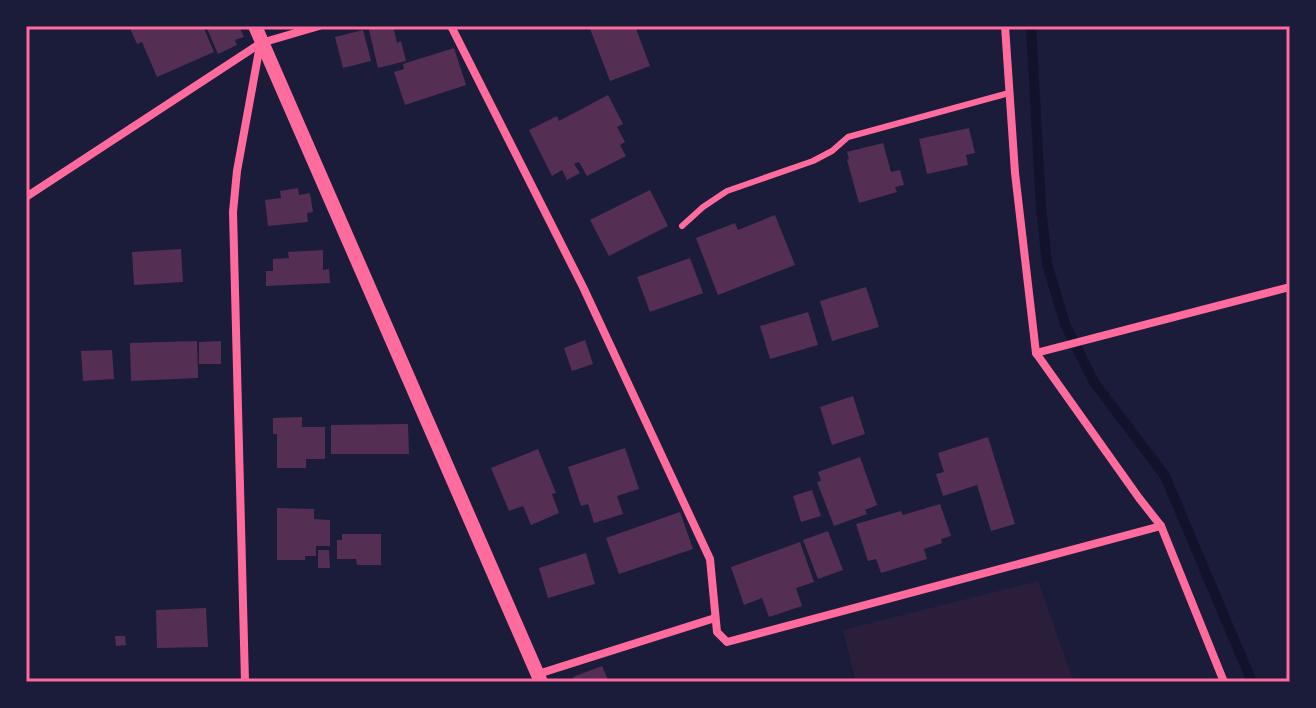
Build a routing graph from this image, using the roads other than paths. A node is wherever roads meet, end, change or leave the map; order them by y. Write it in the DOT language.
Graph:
graph roads {
  1 [pos="255,26"];
  2 [pos="319,26"];
  3 [pos="451,26"];
  4 [pos="1005,26"];
  5 [pos="261,43"];
  6 [pos="1009,93"];
  7 [pos="26,197"];
  8 [pos="682,226"];
  9 [pos="1290,287"];
  10 [pos="1036,353"];
  11 [pos="1161,526"];
  12 [pos="715,618"];
  13 [pos="540,678"];
  14 [pos="245,682"];
  15 [pos="1224,682"];
  1 -- 5 [label="street"];
  2 -- 5 [label="street"];
  3 -- 12 [label="street"];
  4 -- 6 [label="street"];
  5 -- 7 [label="street"];
  5 -- 13 [label="street"];
  5 -- 14 [label="street"];
  6 -- 8 [label="lane"];
  6 -- 10 [label="street"];
  9 -- 10 [label="street"];
  10 -- 11 [label="street"];
  11 -- 12 [label="street"];
  11 -- 15 [label="street"];
  12 -- 13 [label="street"];
}
